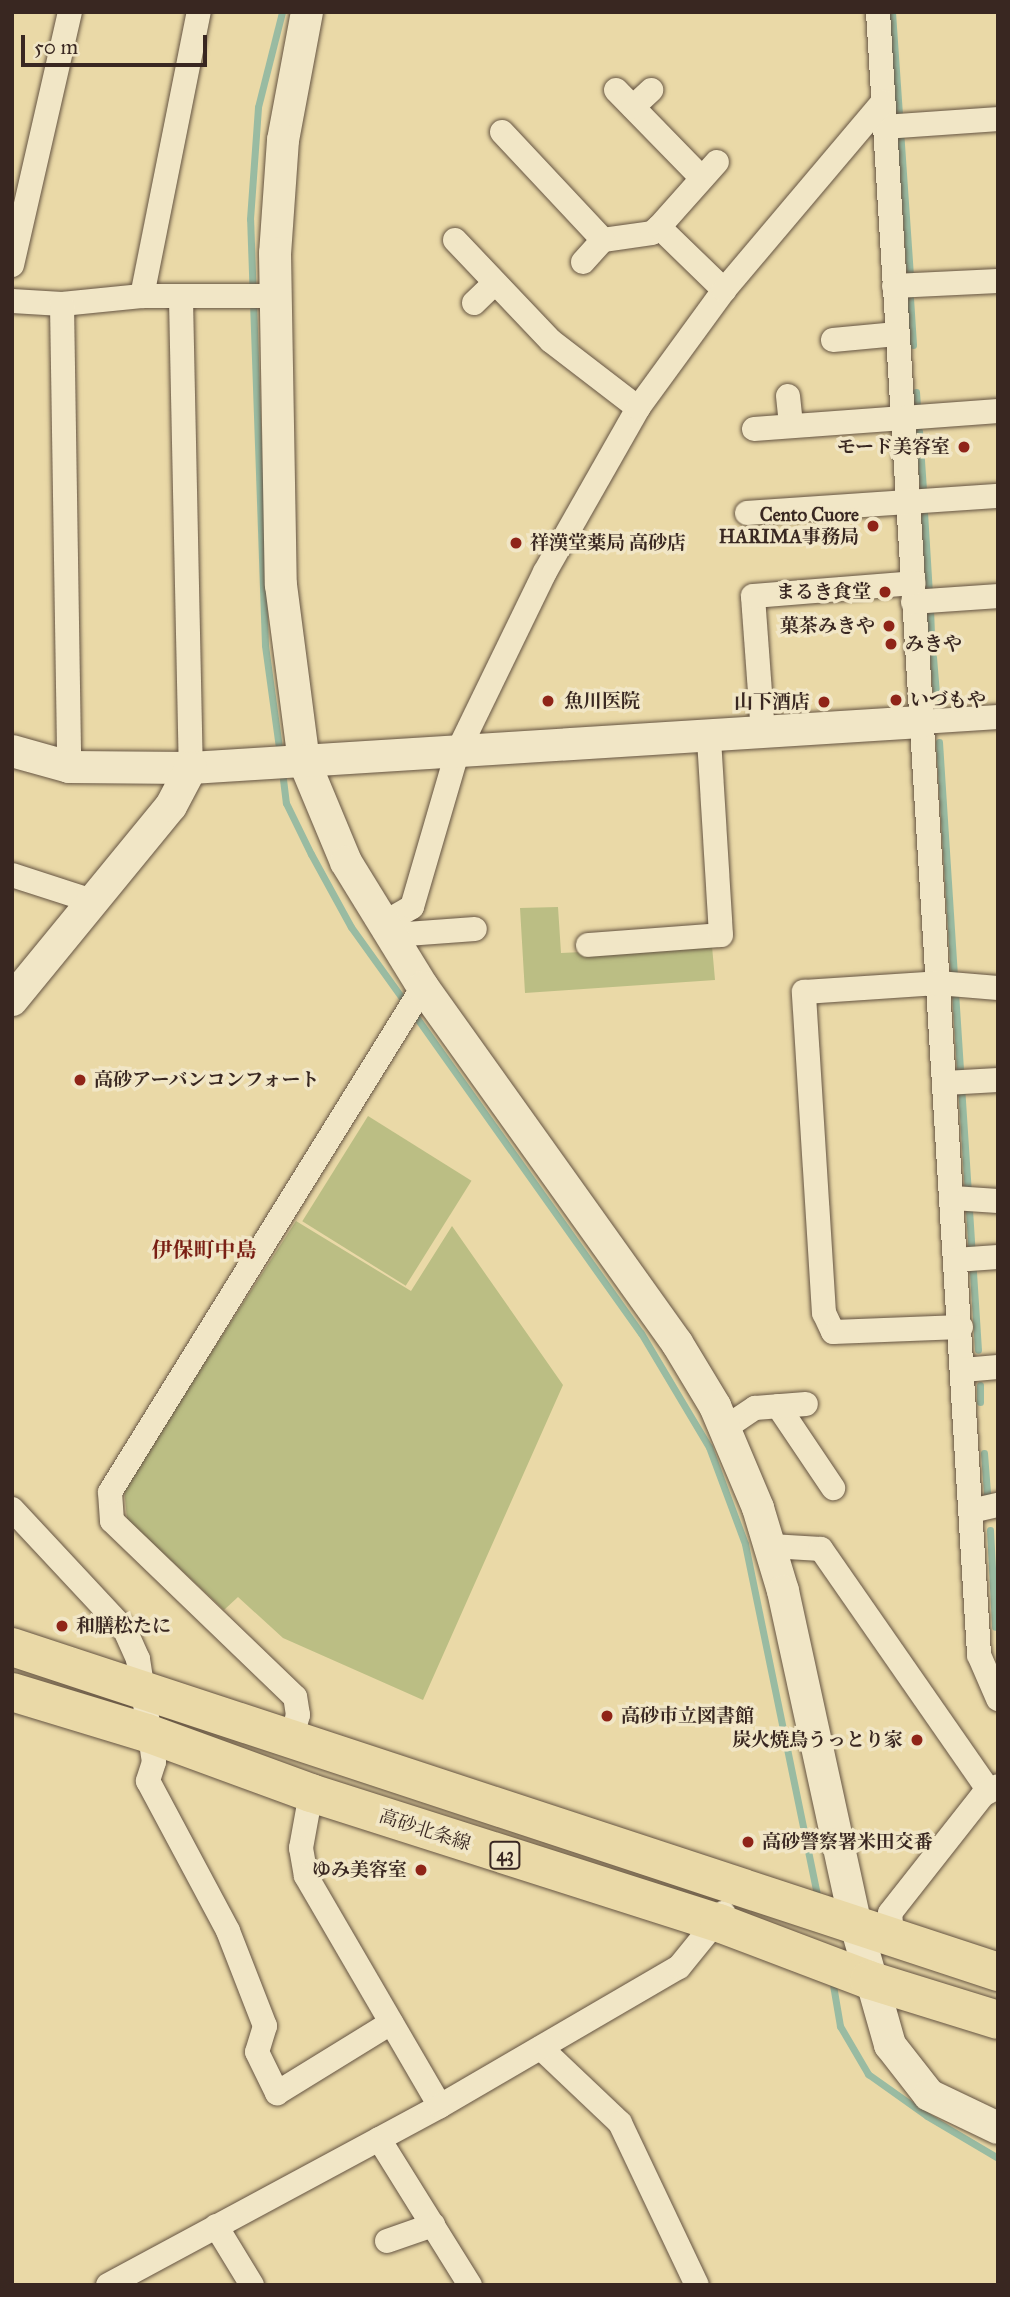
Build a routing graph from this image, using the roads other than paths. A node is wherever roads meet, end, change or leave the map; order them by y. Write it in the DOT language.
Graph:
graph roads {
  1 [pos="70,12"];
  2 [pos="199,12"];
  3 [pos="307,12"];
  4 [pos="878,12"];
  5 [pos="651,90"];
  6 [pos="883,102"];
  7 [pos="998,119"];
  8 [pos="885,127"];
  9 [pos="515,135"];
  10 [pos="659,227"];
  11 [pos="455,240"];
  12 [pos="603,240"];
  13 [pos="583,262"];
  14 [pos="12,265"];
  15 [pos="998,281"];
  16 [pos="495,283"];
  17 [pos="894,286"];
  18 [pos="724,290"];
  19 [pos="142,296"];
  20 [pos="275,296"];
  21 [pos="181,299"];
  22 [pos="12,301"];
  23 [pos="474,303"];
  24 [pos="62,304"];
  25 [pos="897,334"];
  26 [pos="833,340"];
  27 [pos="788,396"];
  28 [pos="638,408"];
  29 [pos="998,411"];
  30 [pos="903,418"];
  31 [pos="791,426"];
  32 [pos="754,429"];
  33 [pos="998,496"];
  34 [pos="907,503"];
  35 [pos="747,513"];
  36 [pos="922,596"];
  37 [pos="998,596"];
  38 [pos="998,717"];
  39 [pos="921,722"];
  40 [pos="764,733"];
  41 [pos="709,736"];
  42 [pos="12,751"];
  43 [pos="457,753"];
  44 [pos="304,761"];
  45 [pos="69,767"];
  46 [pos="191,768"];
  47 [pos="12,875"];
  48 [pos="92,901"];
  49 [pos="389,928"];
  50 [pos="475,929"];
  51 [pos="588,945"];
  52 [pos="938,983"];
  53 [pos="423,986"];
  54 [pos="998,988"];
  55 [pos="12,1000"];
  56 [pos="998,1080"];
  57 [pos="945,1083"];
  58 [pos="973,1201"];
  59 [pos="975,1259"];
  60 [pos="961,1327"];
  61 [pos="981,1368"];
  62 [pos="806,1404"];
  63 [pos="778,1406"];
  64 [pos="725,1428"];
  65 [pos="833,1488"];
  66 [pos="983,1508"];
  67 [pos="12,1509"];
  68 [pos="771,1546"];
  69 [pos="12,1647"];
  70 [pos="989,1649"];
  71 [pos="140,1686"];
  72 [pos="12,1692"];
  73 [pos="998,1699"];
  74 [pos="147,1733"];
  75 [pos="292,1737"];
  76 [pos="993,1788"];
  77 [pos="311,1793"];
  78 [pos="732,1886"];
  79 [pos="719,1923"];
  80 [pos="874,1934"];
  81 [pos="998,1972"];
  82 [pos="869,1980"];
  83 [pos="998,2020"];
  84 [pos="391,2023"];
  85 [pos="541,2048"];
  86 [pos="440,2106"];
  87 [pos="998,2128"];
  88 [pos="379,2139"];
  89 [pos="433,2225"];
  90 [pos="216,2226"];
  91 [pos="387,2241"];
  92 [pos="108,2285"];
  93 [pos="252,2285"];
  94 [pos="470,2285"];
  95 [pos="697,2285"];
  1 -- 14 [label="street"];
  2 -- 19 [label="street"];
  3 -- 20 [label="street"];
  4 -- 6 [label="street"];
  5 -- 10 [label="street"];
  6 -- 8 [label="street"];
  6 -- 18 [label="street"];
  7 -- 8 [label="street"];
  8 -- 17 [label="street"];
  9 -- 12 [label="street"];
  10 -- 12 [label="street"];
  10 -- 18 [label="street"];
  11 -- 16 [label="street"];
  12 -- 13 [label="street"];
  15 -- 17 [label="street"];
  16 -- 23 [label="street"];
  16 -- 28 [label="street"];
  17 -- 25 [label="street"];
  18 -- 28 [label="street"];
  19 -- 21 [label="street"];
  19 -- 24 [label="street"];
  20 -- 21 [label="street"];
  20 -- 44 [label="street"];
  21 -- 46 [label="street"];
  22 -- 24 [label="street"];
  24 -- 45 [label="street"];
  25 -- 26 [label="street"];
  25 -- 30 [label="street"];
  27 -- 31 [label="street"];
  28 -- 43 [label="street"];
  29 -- 30 [label="street"];
  30 -- 31 [label="street"];
  30 -- 34 [label="street"];
  31 -- 32 [label="street"];
  33 -- 34 [label="street"];
  34 -- 35 [label="street"];
  34 -- 36 [label="street"];
  36 -- 37 [label="street"];
  36 -- 39 [label="street"];
  36 -- 40 [label="street"];
  38 -- 39 [label="street"];
  39 -- 40 [label="street"];
  39 -- 52 [label="street"];
  40 -- 41 [label="street"];
  41 -- 43 [label="street"];
  41 -- 51 [label="street"];
  42 -- 45 [label="street"];
  43 -- 44 [label="street"];
  43 -- 49 [label="street"];
  44 -- 46 [label="street"];
  44 -- 49 [label="street"];
  45 -- 46 [label="street"];
  46 -- 48 [label="street"];
  47 -- 48 [label="street"];
  48 -- 55 [label="street"];
  49 -- 50 [label="street"];
  49 -- 53 [label="street"];
  52 -- 54 [label="street"];
  52 -- 57 [label="street"];
  52 -- 60 [label="street"];
  53 -- 64 [label="street"];
  53 -- 75 [label="street"];
  56 -- 57 [label="street"];
  57 -- 58 [label="street"];
  58 -- 59 [label="street"];
  59 -- 60 [label="street"];
  60 -- 61 [label="street"];
  61 -- 66 [label="street"];
  62 -- 63 [label="street"];
  63 -- 64 [label="street"];
  63 -- 65 [label="street"];
  64 -- 68 [label="street"];
  66 -- 70 [label="street"];
  67 -- 71 [label="street"];
  68 -- 76 [label="street"];
  68 -- 80 [label="street"];
  69 -- 71 [label="main road, 43"];
  70 -- 73 [label="street"];
  71 -- 74 [label="street"];
  71 -- 75 [label="main road, 43"];
  72 -- 74 [label="main road, 高砂北条線 / 43"];
  74 -- 77 [label="main road, 高砂北条線 / 43"];
  74 -- 84 [label="street"];
  75 -- 78 [label="main road, 43"];
  76 -- 80 [label="street"];
  77 -- 79 [label="main road, 高砂北条線 / 43"];
  77 -- 84 [label="street"];
  78 -- 79 [label="street"];
  78 -- 80 [label="main road, 43"];
  79 -- 82 [label="main road, 高砂北条線 / 43"];
  79 -- 85 [label="street"];
  80 -- 81 [label="main road, 43"];
  80 -- 82 [label="street"];
  82 -- 83 [label="main road, 高砂北条線 / 43"];
  82 -- 87 [label="street"];
  84 -- 86 [label="street"];
  85 -- 86 [label="street"];
  85 -- 95 [label="street"];
  86 -- 88 [label="street"];
  88 -- 89 [label="street"];
  88 -- 90 [label="street"];
  89 -- 91 [label="street"];
  89 -- 94 [label="street"];
  90 -- 92 [label="street"];
  90 -- 93 [label="street"];
}
